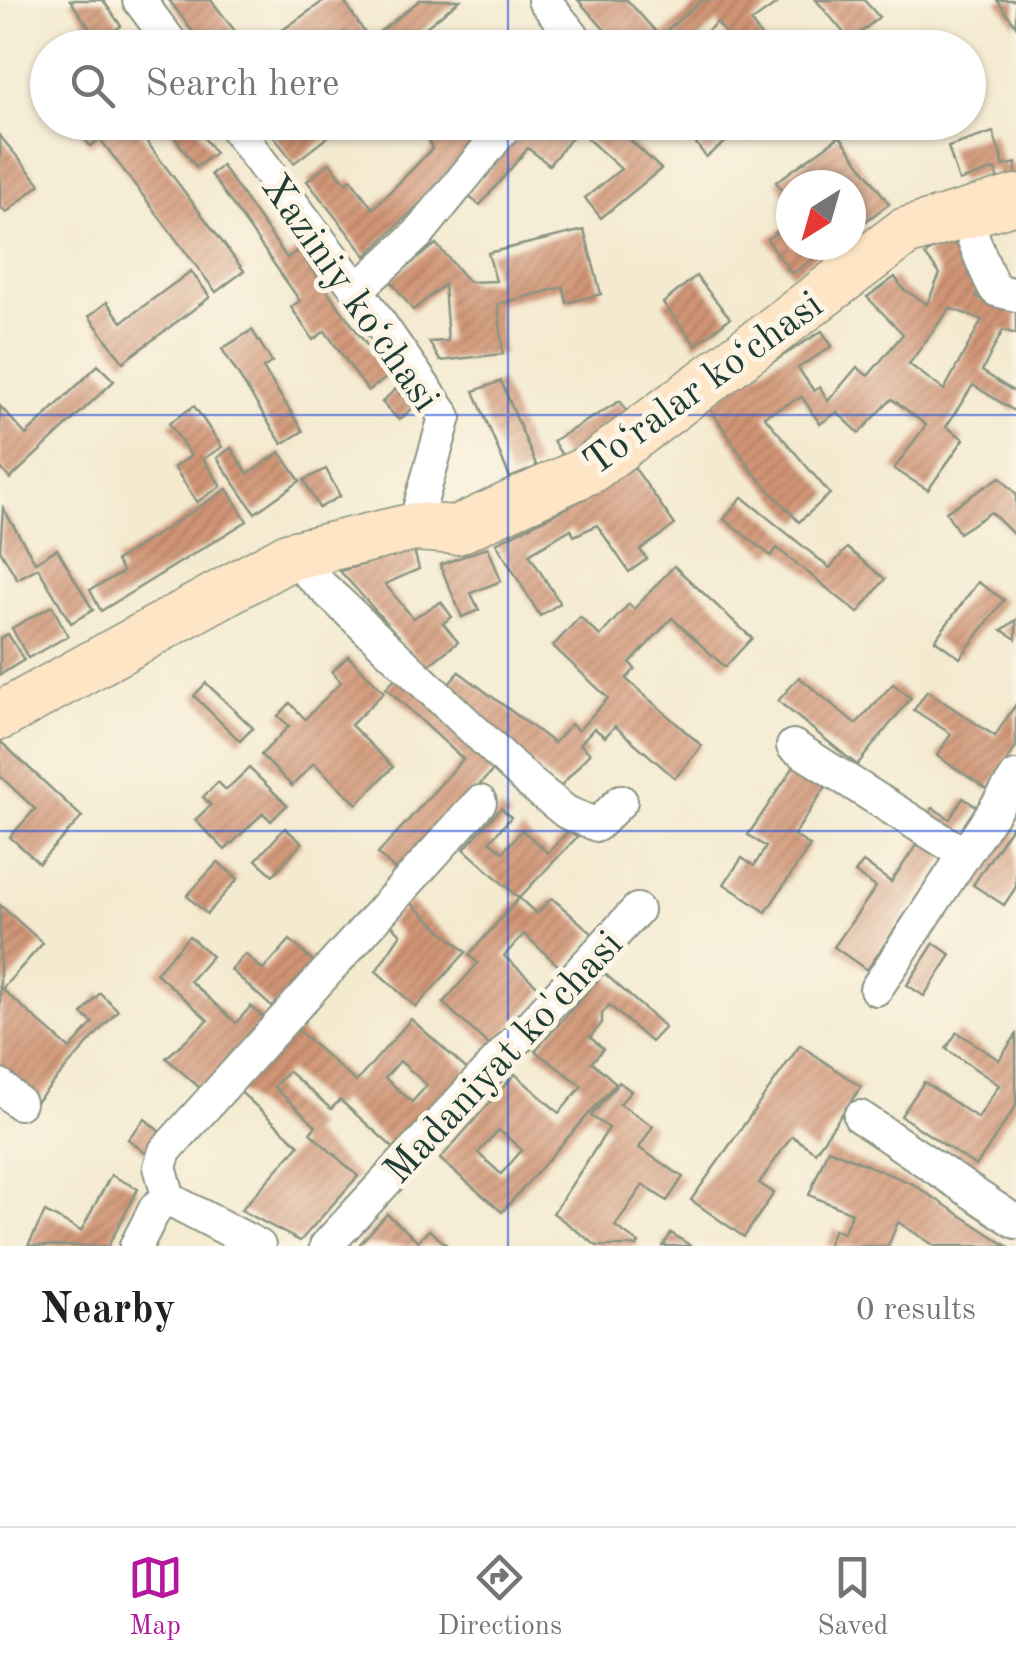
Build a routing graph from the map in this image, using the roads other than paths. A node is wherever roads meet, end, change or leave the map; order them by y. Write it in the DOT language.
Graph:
graph roads {
  1 [pos="139,0"];
  2 [pos="544,0"];
  3 [pos="162,30"];
  4 [pos="568,30"];
  5 [pos="244,140"];
  6 [pos="494,140"];
  7 [pos="1016,199"];
  8 [pos="964,214"];
  9 [pos="357,290"];
  10 [pos="1016,295"];
  11 [pos="414,527"];
  12 [pos="290,556"];
  13 [pos="0,716"];
  14 [pos="792,746"];
  15 [pos="1016,776"];
  16 [pos="621,801"];
  17 [pos="480,802"];
  18 [pos="964,854"];
  19 [pos="636,910"];
  20 [pos="876,989"];
  21 [pos="860,1117"];
  22 [pos="169,1199"];
  23 [pos="1016,1222"];
  24 [pos="136,1246"];
  25 [pos="259,1246"];
  26 [pos="326,1246"];
  1 -- 3 [label="street"];
  2 -- 4 [label="street"];
  5 -- 9 [label="street, Xaziniy koʻchasi"];
  6 -- 9 [label="street"];
  7 -- 8 [label="street, Toʻralar koʻchasi"];
  8 -- 10 [label="street"];
  8 -- 11 [label="street, Toʻralar koʻchasi"];
  9 -- 11 [label="street, Xaziniy koʻchasi"];
  11 -- 12 [label="street, Toʻralar koʻchasi"];
  12 -- 13 [label="street, Toʻralar koʻchasi"];
  12 -- 16 [label="street"];
  14 -- 18 [label="street"];
  15 -- 18 [label="street"];
  17 -- 22 [label="street"];
  18 -- 20 [label="street"];
  19 -- 26 [label="street, Madaniyat ko'chasi"];
  21 -- 23 [label="street"];
  22 -- 24 [label="street"];
  22 -- 25 [label="street"];
}
